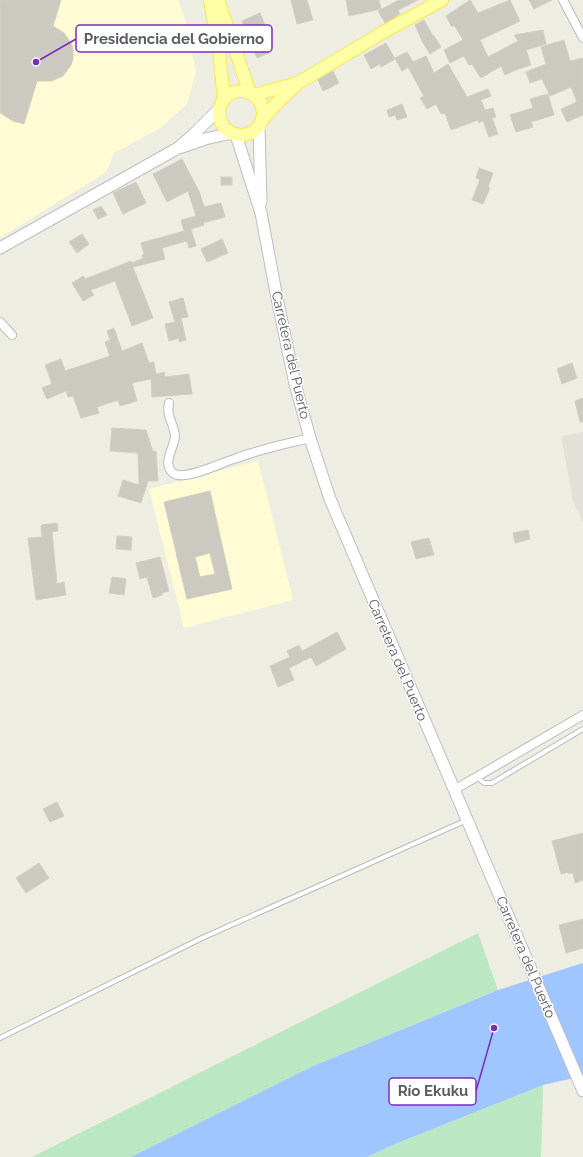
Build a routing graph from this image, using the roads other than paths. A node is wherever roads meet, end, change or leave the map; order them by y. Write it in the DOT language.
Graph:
graph roads {
  1 [pos="210,0"];
  2 [pos="218,0"];
  3 [pos="442,0"];
  4 [pos="564,0"];
  5 [pos="583,38"];
  6 [pos="298,83"];
  7 [pos="252,94"];
  8 [pos="222,104"];
  9 [pos="261,123"];
  10 [pos="234,134"];
  11 [pos="178,148"];
  12 [pos="261,213"];
  13 [pos="0,248"];
  14 [pos="0,322"];
  15 [pos="12,335"];
  16 [pos="169,403"];
  17 [pos="310,438"];
  18 [pos="583,715"];
  19 [pos="583,729"];
  20 [pos="477,777"];
  21 [pos="454,790"];
  22 [pos="467,820"];
  23 [pos="0,1038"];
  24 [pos="583,1091"];
  1 -- 8 [label="main road"];
  2 -- 7 [label="main road"];
  3 -- 6 [label="main road"];
  4 -- 5 [label="street"];
  6 -- 7 [label="main road"];
  6 -- 9 [label="main road"];
  7 -- 8 [label="main road"];
  7 -- 9 [label="main road"];
  8 -- 10 [label="main road"];
  8 -- 11 [label="main road"];
  9 -- 10 [label="main road"];
  9 -- 12 [label="main road, Carretera del Puerto"];
  10 -- 11 [label="main road"];
  10 -- 12 [label="main road, Carretera del Puerto"];
  11 -- 13 [label="main road"];
  12 -- 17 [label="main road, Carretera del Puerto"];
  14 -- 15 [label="street"];
  16 -- 17 [label="street"];
  17 -- 21 [label="main road, Carretera del Puerto"];
  18 -- 20 [label="street"];
  19 -- 20 [label="lane"];
  20 -- 21 [label="street"];
  21 -- 22 [label="main road, Carretera del Puerto"];
  22 -- 23 [label="lane"];
  22 -- 24 [label="main road, Carretera del Puerto"];
}
